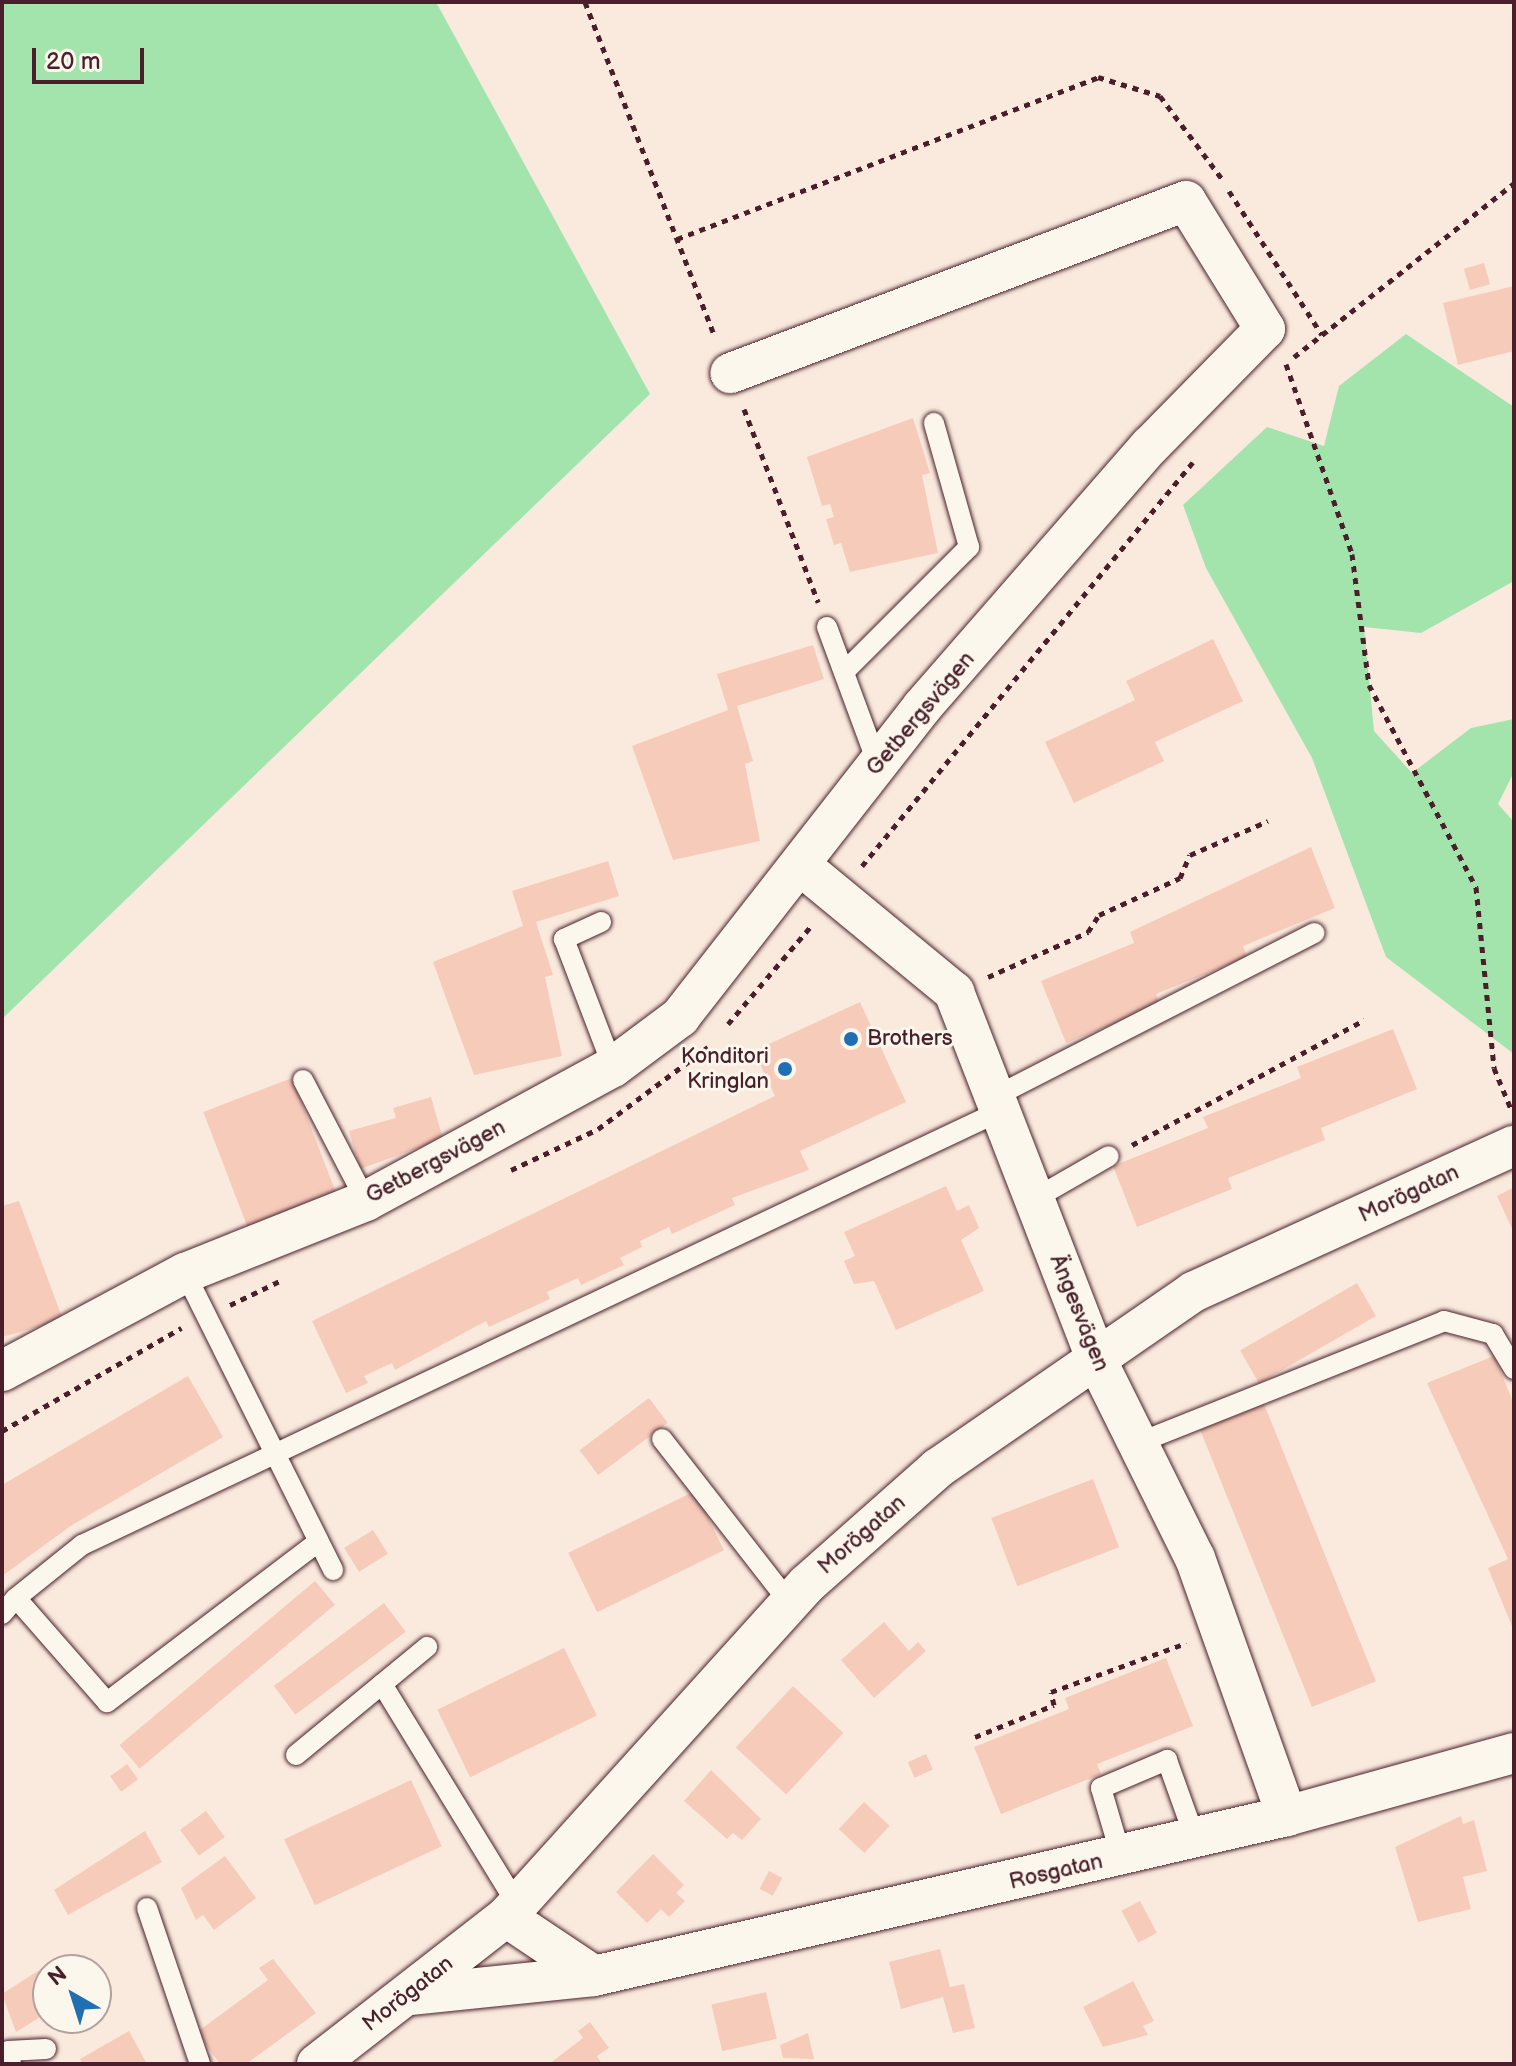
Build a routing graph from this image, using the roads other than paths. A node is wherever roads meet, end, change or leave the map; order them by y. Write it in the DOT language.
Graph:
graph roads {
  1 [pos="730,373"];
  2 [pos="934,423"];
  3 [pos="827,627"];
  4 [pos="844,672"];
  5 [pos="878,765"];
  6 [pos="800,865"];
  7 [pos="601,922"];
  8 [pos="1314,933"];
  9 [pos="613,1067"];
  10 [pos="303,1080"];
  11 [pos="997,1104"];
  12 [pos="1514,1146"];
  13 [pos="1109,1156"];
  14 [pos="1034,1199"];
  15 [pos="366,1201"];
  16 [pos="185,1273"];
  17 [pos="1096,1359"];
  18 [pos="1514,1369"];
  19 [pos="2,1371"];
  20 [pos="662,1439"];
  21 [pos="1138,1443"];
  22 [pos="270,1454"];
  23 [pos="318,1542"];
  24 [pos="333,1570"];
  25 [pos="789,1602"];
  26 [pos="9,1606"];
  27 [pos="427,1647"];
  28 [pos="382,1684"];
  29 [pos="1514,1753"];
  30 [pos="296,1755"];
  31 [pos="1287,1816"];
  32 [pos="1195,1838"];
  33 [pos="1121,1856"];
  34 [pos="147,1908"];
  35 [pos="511,1910"];
  36 [pos="594,1976"];
  37 [pos="410,1995"];
  38 [pos="46,2049"];
  39 [pos="11,2064"];
  40 [pos="200,2064"];
  41 [pos="317,2064"];
  1 -- 5 [label="street, Getbergsvägen"];
  2 -- 4 [label="lane"];
  3 -- 4 [label="lane"];
  4 -- 5 [label="lane"];
  5 -- 6 [label="street, Getbergsvägen"];
  6 -- 9 [label="street, Getbergsvägen"];
  6 -- 11 [label="street, Ängesvägen"];
  7 -- 9 [label="lane"];
  8 -- 11 [label="lane"];
  9 -- 15 [label="street, Getbergsvägen"];
  10 -- 15 [label="lane"];
  11 -- 14 [label="street, Ängesvägen"];
  11 -- 22 [label="lane"];
  12 -- 17 [label="street, Morögatan"];
  13 -- 14 [label="lane"];
  14 -- 17 [label="street, Ängesvägen"];
  15 -- 16 [label="street, Getbergsvägen"];
  16 -- 19 [label="street, Getbergsvägen"];
  16 -- 22 [label="lane"];
  17 -- 21 [label="street, Ängesvägen"];
  17 -- 25 [label="street, Morögatan"];
  18 -- 21 [label="lane"];
  20 -- 25 [label="lane"];
  21 -- 31 [label="street, Ängesvägen"];
  22 -- 23 [label="lane"];
  22 -- 26 [label="lane"];
  23 -- 24 [label="lane"];
  23 -- 26 [label="lane"];
  25 -- 35 [label="street, Morögatan"];
  27 -- 28 [label="lane"];
  28 -- 30 [label="lane"];
  28 -- 35 [label="lane"];
  29 -- 31 [label="street, Rosgatan"];
  31 -- 32 [label="street, Rosgatan"];
  32 -- 33 [label="street, Rosgatan"];
  32 -- 33 [label="lane"];
  33 -- 36 [label="street, Rosgatan"];
  34 -- 40 [label="lane"];
  35 -- 36 [label="street"];
  35 -- 37 [label="street, Morögatan"];
  36 -- 37 [label="street, Rosgatan"];
  37 -- 41 [label="street, Morögatan"];
  38 -- 39 [label="lane"];
}
